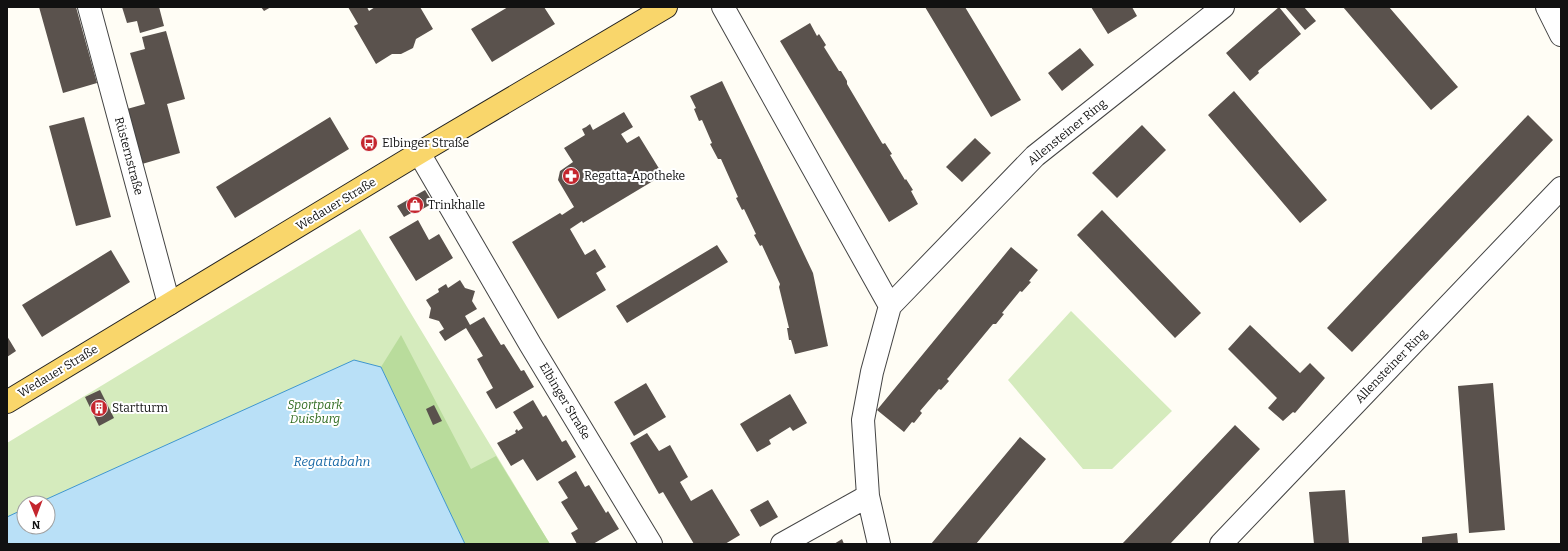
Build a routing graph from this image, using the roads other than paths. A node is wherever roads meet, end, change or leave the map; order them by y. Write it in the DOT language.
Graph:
graph roads {
  1 [pos="89,7"];
  2 [pos="666,7"];
  3 [pos="723,7"];
  4 [pos="1223,7"];
  5 [pos="1547,7"];
  6 [pos="1561,35"];
  7 [pos="419,153"];
  8 [pos="1561,188"];
  9 [pos="169,304"];
  10 [pos="890,306"];
  11 [pos="7,402"];
  12 [pos="868,496"];
  13 [pos="652,544"];
  14 [pos="782,544"];
  15 [pos="878,544"];
  16 [pos="1221,544"];
  1 -- 9 [label="street, Rüsternstraße"];
  2 -- 7 [label="main road, Wedauer Straße"];
  3 -- 10 [label="street"];
  4 -- 10 [label="street, Allensteiner Ring"];
  5 -- 6 [label="street"];
  7 -- 9 [label="main road, Wedauer Straße"];
  7 -- 13 [label="street, Elbinger Straße"];
  8 -- 16 [label="street, Allensteiner Ring"];
  9 -- 11 [label="main road, Wedauer Straße"];
  10 -- 12 [label="street, Allensteiner Ring"];
  12 -- 14 [label="street"];
  12 -- 15 [label="street, Allensteiner Ring"];
}
